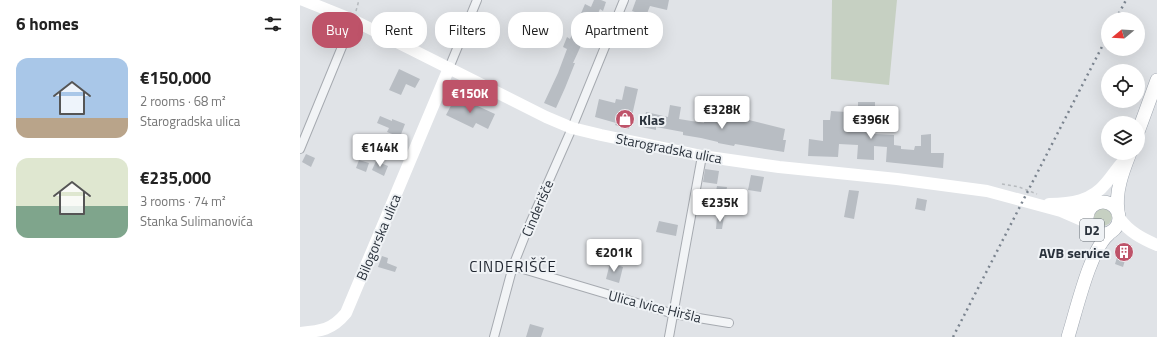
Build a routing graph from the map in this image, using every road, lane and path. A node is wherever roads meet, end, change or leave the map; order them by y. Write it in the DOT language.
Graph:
graph roads {
  1 [pos="303,0"];
  2 [pos="359,0"];
  3 [pos="477,0"];
  4 [pos="624,0"];
  5 [pos="340,12"];
  6 [pos="356,12"];
  7 [pos="363,21"];
  8 [pos="342,48"];
  9 [pos="449,68"];
  10 [pos="1157,80"];
  11 [pos="1144,116"];
  12 [pos="572,128"];
  13 [pos="300,149"];
  14 [pos="702,156"];
  15 [pos="1123,160"];
  16 [pos="1127,160"];
  17 [pos="1123,172"];
  18 [pos="999,184"];
  19 [pos="1039,200"];
  20 [pos="1096,205"];
  21 [pos="1061,211"];
  22 [pos="1119,215"];
  23 [pos="1090,227"];
  24 [pos="1110,233"];
  25 [pos="1143,239"];
  26 [pos="1157,245"];
  27 [pos="1092,259"];
  28 [pos="514,266"];
  29 [pos="674,314"];
  30 [pos="729,323"];
  31 [pos="300,333"];
  32 [pos="494,337"];
  33 [pos="669,337"];
  34 [pos="1068,337"];
  1 -- 5 [label="main road, Starogradska ulica"];
  2 -- 6 [label="path"];
  3 -- 9 [label="street"];
  4 -- 12 [label="street, Cinderišče"];
  7 -- 9 [label="main road, Starogradska ulica"];
  8 -- 13 [label="street"];
  9 -- 12 [label="main road, Starogradska ulica"];
  9 -- 31 [label="main road, Bilogorska ulica"];
  10 -- 11 [label="main road"];
  12 -- 14 [label="main road, Starogradska ulica"];
  12 -- 28 [label="street, Cinderišče"];
  14 -- 19 [label="main road, Starogradska ulica"];
  14 -- 29 [label="street"];
  15 -- 19 [label="main road"];
  16 -- 17 [label="main road, D2"];
  17 -- 20 [label="main road, D2"];
  17 -- 22 [label="main road, D2"];
  18 -- 19 [label="path"];
  19 -- 21 [label="main road, Starogradska ulica"];
  20 -- 21 [label="main road, Starogradska ulica"];
  20 -- 22 [label="main road, D2"];
  20 -- 23 [label="main road, D2"];
  21 -- 23 [label="main road, Starogradska ulica"];
  22 -- 24 [label="main road, D2"];
  22 -- 25 [label="main road"];
  23 -- 24 [label="main road, D2"];
  23 -- 27 [label="main road, D2"];
  24 -- 25 [label="main road"];
  24 -- 27 [label="main road, D2"];
  25 -- 26 [label="main road"];
  27 -- 34 [label="main road, D2"];
  28 -- 29 [label="street, Ulica Ivice Hiršla"];
  28 -- 32 [label="street, Cinderišče"];
  29 -- 30 [label="street, Ulica Ivice Hiršla"];
  29 -- 33 [label="street"];
}
